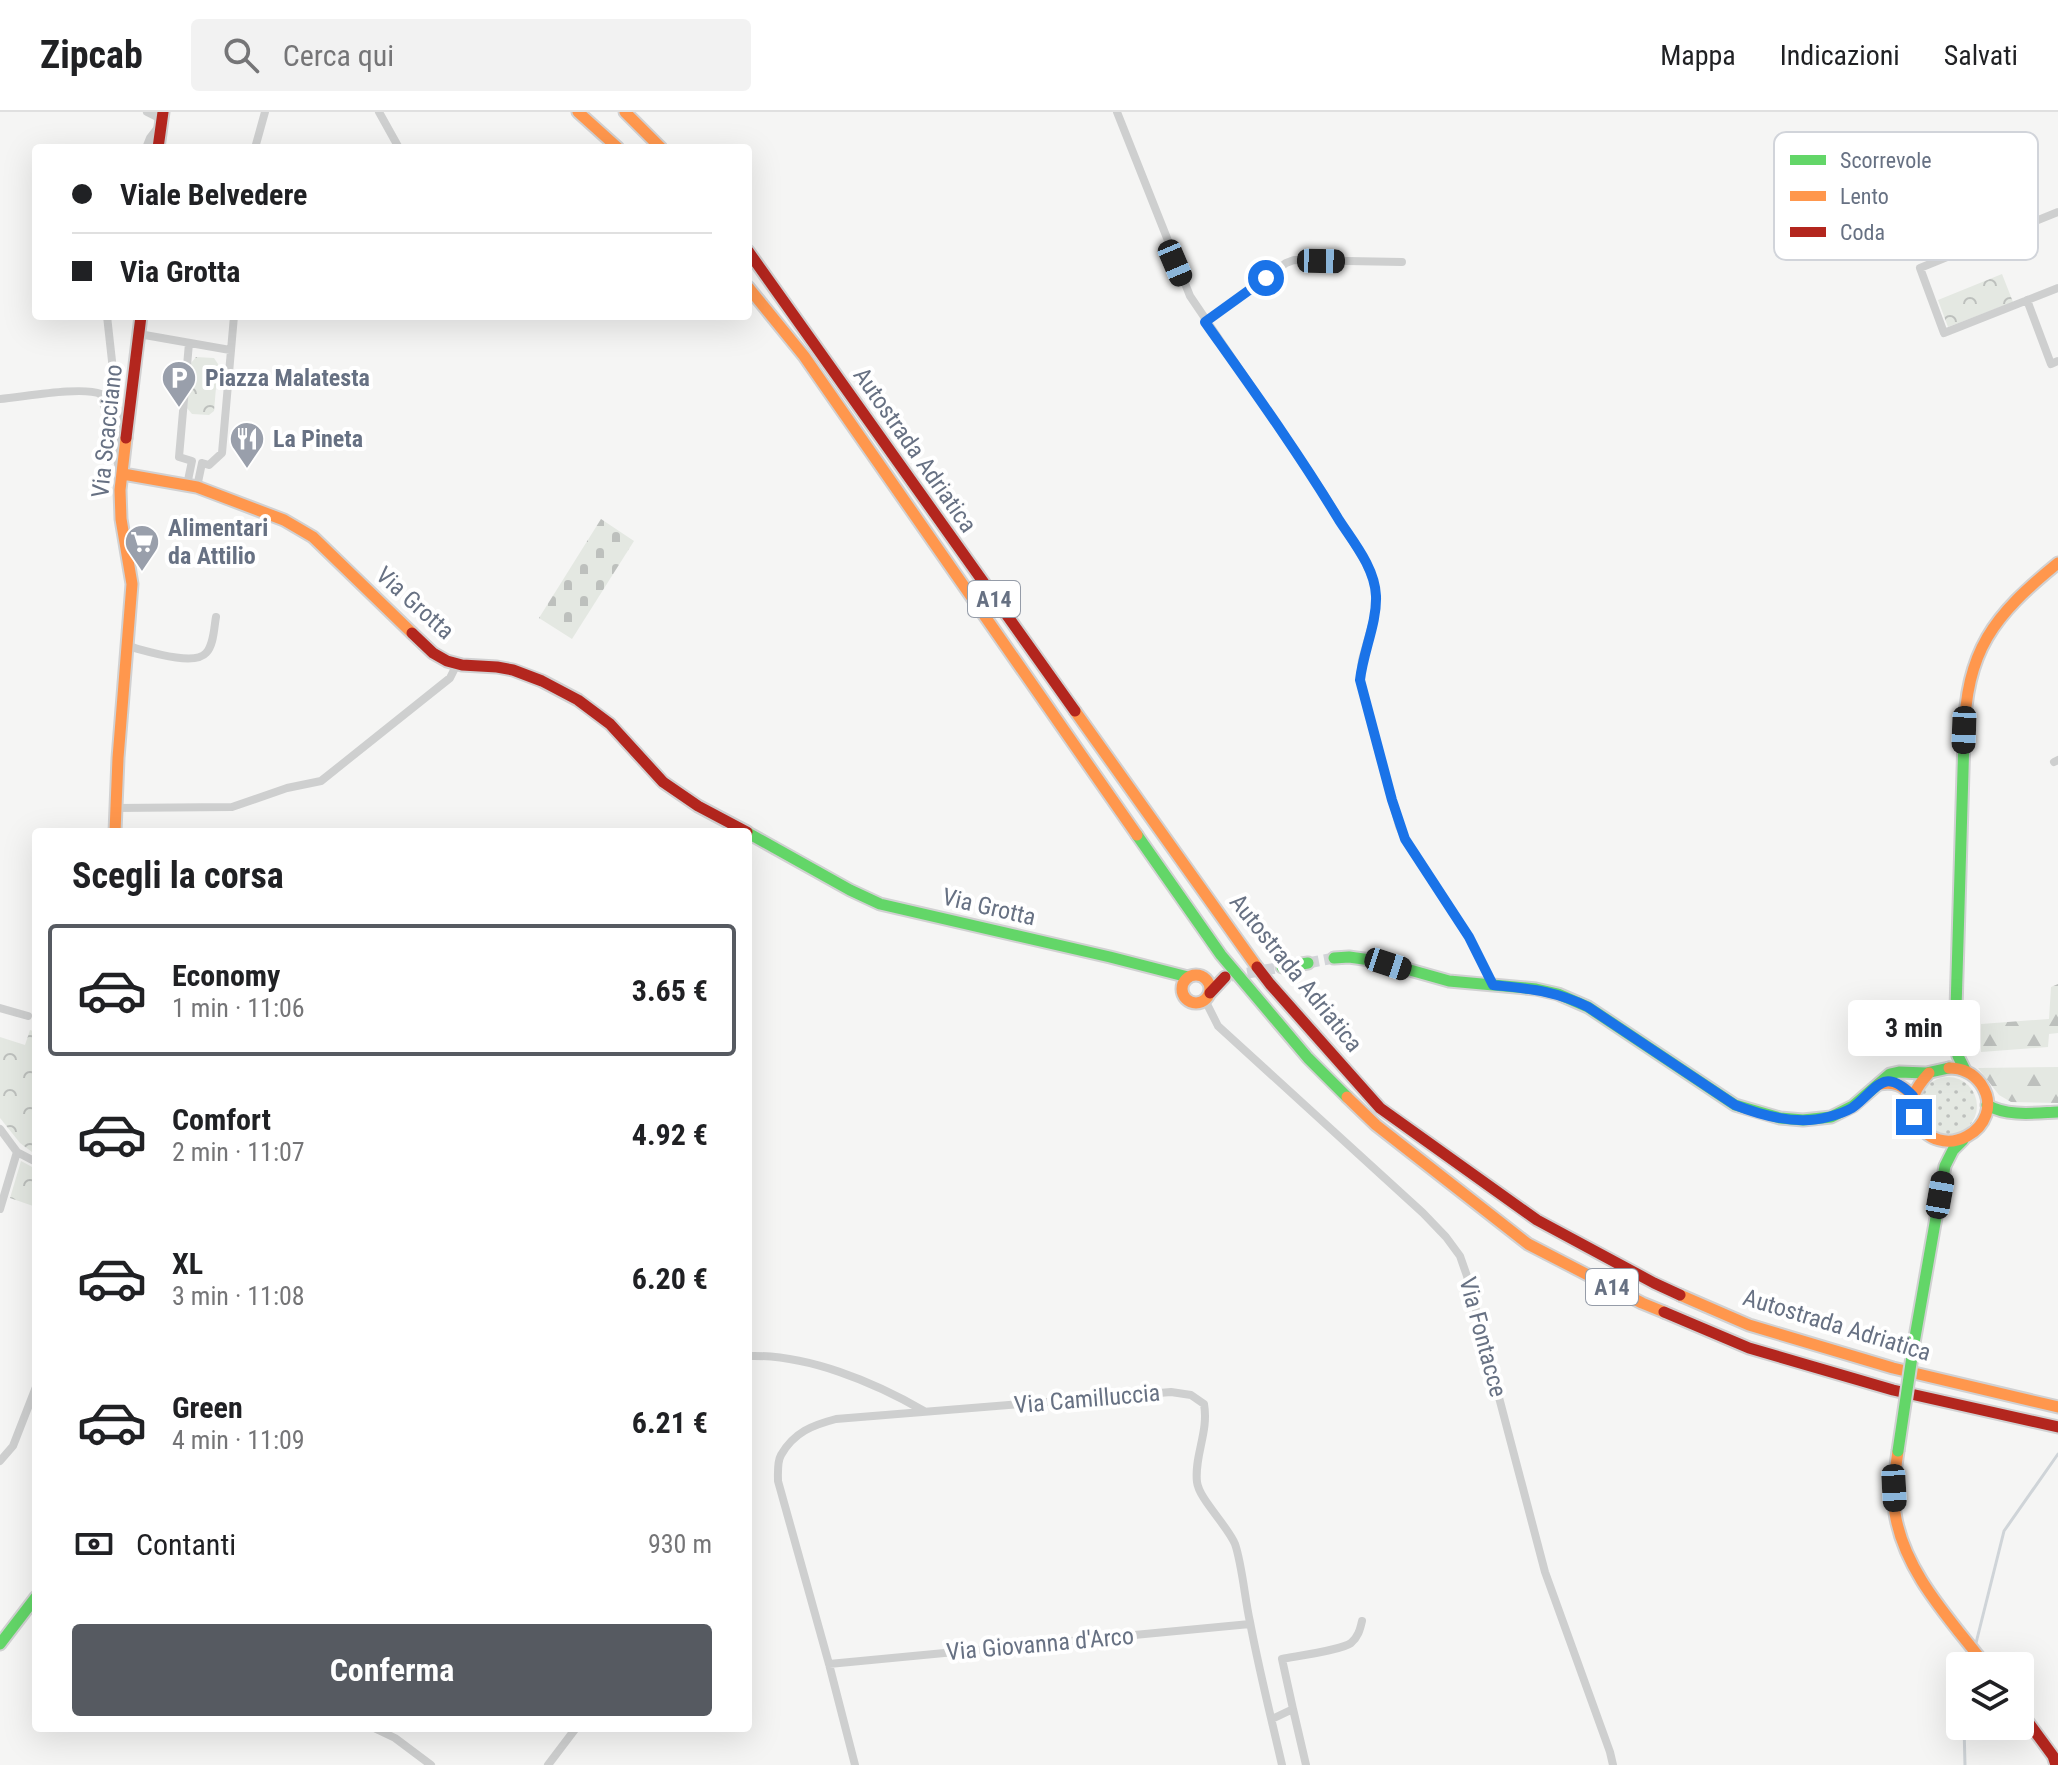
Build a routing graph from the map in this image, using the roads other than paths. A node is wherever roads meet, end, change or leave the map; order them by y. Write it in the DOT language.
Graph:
graph roads {
  1 [pos="147,112"];
  2 [pos="265,112"];
  3 [pos="379,112"];
  4 [pos="578,112"];
  5 [pos="625,112"];
  6 [pos="1117,112"];
  7 [pos="162,118"];
  8 [pos="148,144"];
  9 [pos="159,144"];
  10 [pos="256,144"];
  11 [pos="397,144"];
  12 [pos="614,144"];
  13 [pos="657,144"];
  14 [pos="2058,212"];
  15 [pos="2038,220"];
  16 [pos="752,257"];
  17 [pos="1940,260"];
  18 [pos="1402,262"];
  19 [pos="2058,288"];
  20 [pos="752,292"];
  21 [pos="2027,300"];
  22 [pos="107,320"];
  23 [pos="141,320"];
  24 [pos="234,320"];
  25 [pos="1205,322"];
  26 [pos="139,334"];
  27 [pos="189,343"];
  28 [pos="230,350"];
  29 [pos="2058,361"];
  30 [pos="0,399"];
  31 [pos="120,469"];
  32 [pos="192,486"];
  33 [pos="2058,563"];
  34 [pos="216,617"];
  35 [pos="127,646"];
  36 [pos="457,664"];
  37 [pos="116,808"];
  38 [pos="115,828"];
  39 [pos="740,828"];
  40 [pos="752,835"];
  41 [pos="1334,958"];
  42 [pos="1308,963"];
  43 [pos="1282,967"];
  44 [pos="1188,977"];
  45 [pos="1493,985"];
  46 [pos="1208,997"];
  47 [pos="0,1008"];
  48 [pos="28,1016"];
  49 [pos="1955,1043"];
  50 [pos="1943,1068"];
  51 [pos="1965,1070"];
  52 [pos="1929,1073"];
  53 [pos="1876,1085"];
  54 [pos="1913,1096"];
  55 [pos="1987,1105"];
  56 [pos="2009,1112"];
  57 [pos="2058,1112"];
  58 [pos="1980,1126"];
  59 [pos="0,1129"];
  60 [pos="1934,1139"];
  61 [pos="1963,1139"];
  62 [pos="17,1152"];
  63 [pos="32,1160"];
  64 [pos="1945,1166"];
  65 [pos="0,1209"];
  66 [pos="752,1356"];
  67 [pos="32,1397"];
  68 [pos="2058,1407"];
  69 [pos="925,1412"];
  70 [pos="2058,1427"];
  71 [pos="0,1461"];
  72 [pos="32,1602"];
  73 [pos="1362,1621"];
  74 [pos="1250,1624"];
  75 [pos="0,1644"];
  76 [pos="1975,1652"];
  77 [pos="829,1664"];
  78 [pos="1293,1709"];
  79 [pos="1272,1719"];
  80 [pos="2034,1730"];
  81 [pos="382,1732"];
  82 [pos="573,1732"];
  83 [pos="2056,1760"];
  84 [pos="431,1765"];
  85 [pos="548,1765"];
  86 [pos="855,1765"];
  87 [pos="1282,1765"];
  88 [pos="1306,1765"];
  89 [pos="1613,1765"];
  1 -- 7 [label="street"];
  2 -- 10 [label="street"];
  3 -- 11 [label="street"];
  4 -- 12 [label="main road"];
  5 -- 13 [label="main road"];
  6 -- 25 [label="street"];
  7 -- 8 [label="street"];
  7 -- 9 [label="main road"];
  14 -- 15 [label="street"];
  16 -- 68 [label="main road, Autostrada Adriatica / A14"];
  17 -- 21 [label="street"];
  18 -- 25 [label="street"];
  19 -- 21 [label="street"];
  20 -- 70 [label="main road, Autostrada Adriatica / A14"];
  21 -- 29 [label="street"];
  22 -- 31 [label="street"];
  23 -- 26 [label="main road, Via Scacciano"];
  24 -- 28 [label="street"];
  25 -- 45 [label="street"];
  26 -- 27 [label="street"];
  26 -- 31 [label="main road, Via Scacciano"];
  27 -- 28 [label="street"];
  27 -- 32 [label="street"];
  28 -- 32 [label="street"];
  30 -- 31 [label="street"];
  31 -- 32 [label="main road, Via Grotta"];
  31 -- 35 [label="main road, Via Scacciano"];
  32 -- 36 [label="main road, Via Grotta"];
  33 -- 49 [label="main road"];
  34 -- 35 [label="street"];
  35 -- 37 [label="main road, Via Scacciano"];
  36 -- 37 [label="street"];
  36 -- 39 [label="main road, Via Grotta"];
  37 -- 38 [label="main road, Via Scacciano"];
  40 -- 44 [label="main road, Via Grotta"];
  41 -- 45 [label="main road"];
  42 -- 43 [label="main road"];
  44 -- 46 [label="main road"];
  44 -- 46 [label="main road"];
  45 -- 53 [label="main road"];
  46 -- 89 [label="street, Via Fontacce"];
  47 -- 48 [label="street"];
  49 -- 50 [label="main road"];
  49 -- 51 [label="main road"];
  50 -- 51 [label="main road"];
  50 -- 52 [label="main road"];
  51 -- 55 [label="main road"];
  52 -- 53 [label="main road"];
  52 -- 54 [label="main road"];
  53 -- 54 [label="main road"];
  54 -- 60 [label="main road"];
  55 -- 56 [label="main road"];
  55 -- 58 [label="main road"];
  56 -- 57 [label="main road"];
  56 -- 58 [label="main road"];
  58 -- 61 [label="main road"];
  59 -- 62 [label="street"];
  60 -- 61 [label="main road"];
  60 -- 64 [label="main road"];
  61 -- 64 [label="main road"];
  62 -- 63 [label="street"];
  62 -- 65 [label="street"];
  64 -- 76 [label="main road, bridge"];
  66 -- 69 [label="street"];
  67 -- 71 [label="street"];
  69 -- 74 [label="street, Via Camilluccia"];
  69 -- 77 [label="street, Via Camilluccia"];
  72 -- 75 [label="main road"];
  73 -- 78 [label="street"];
  74 -- 77 [label="street, Via Giovanna d'Arco"];
  74 -- 79 [label="street, Via Camilluccia"];
  77 -- 86 [label="street, Via Camilluccia"];
  78 -- 79 [label="street"];
  78 -- 88 [label="street"];
  79 -- 87 [label="street, Via Camilluccia"];
  80 -- 83 [label="main road"];
  81 -- 84 [label="street"];
  82 -- 85 [label="street"];
}
